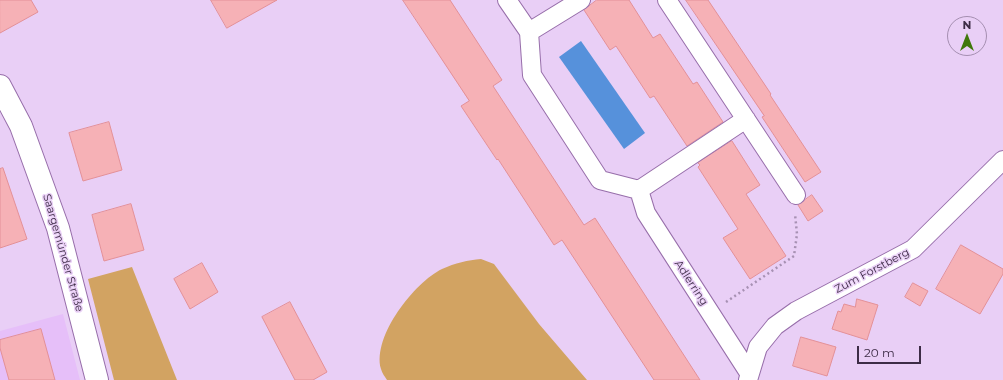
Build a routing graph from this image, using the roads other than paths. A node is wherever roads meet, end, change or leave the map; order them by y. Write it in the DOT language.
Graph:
graph roads {
  1 [pos="507,0"];
  2 [pos="580,0"];
  3 [pos="667,0"];
  4 [pos="529,32"];
  5 [pos="0,86"];
  6 [pos="746,119"];
  7 [pos="1003,160"];
  8 [pos="639,190"];
  9 [pos="796,195"];
  10 [pos="748,377"];
  11 [pos="97,380"];
  1 -- 4 [label="street"];
  2 -- 4 [label="street"];
  3 -- 6 [label="street"];
  4 -- 8 [label="street"];
  5 -- 11 [label="street, Saargemünder Straße"];
  6 -- 8 [label="street"];
  6 -- 9 [label="street"];
  7 -- 10 [label="street, Zum Forstberg"];
  8 -- 10 [label="street, Adlerring"];
}
